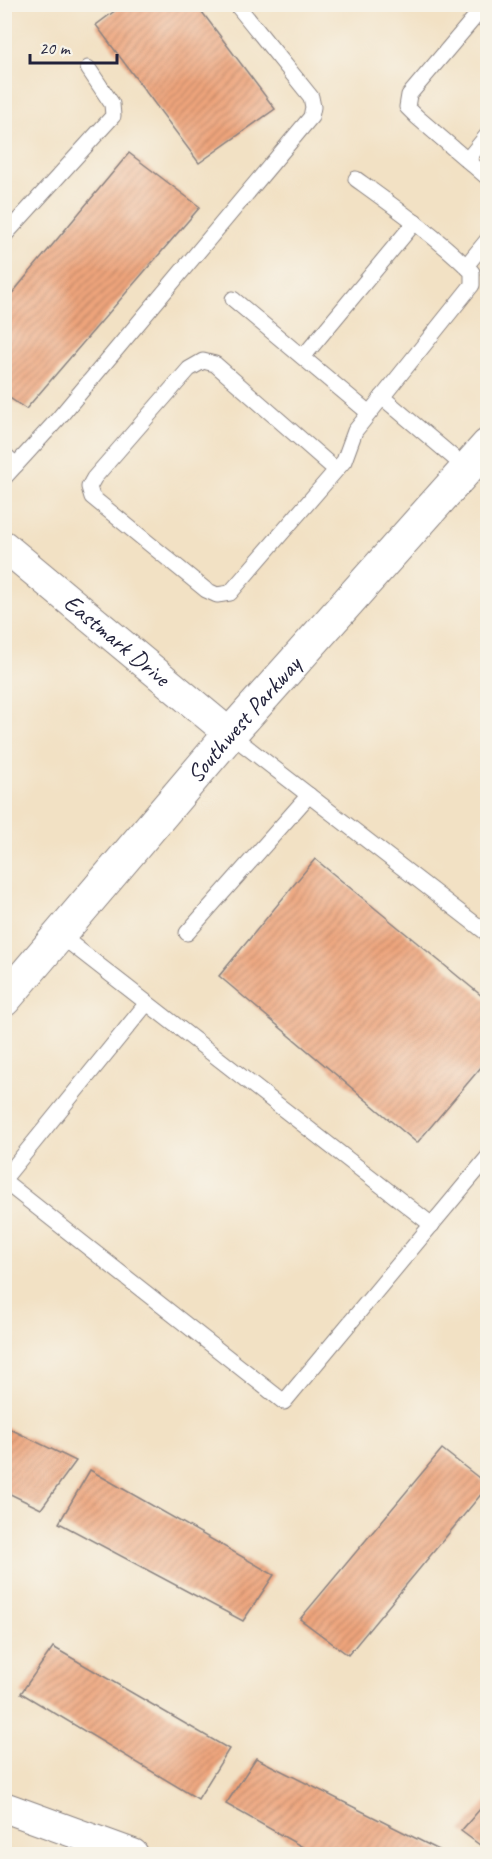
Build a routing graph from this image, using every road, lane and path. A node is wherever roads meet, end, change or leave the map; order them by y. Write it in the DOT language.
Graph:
graph roads {
  1 [pos="236,4"];
  2 [pos="486,4"];
  3 [pos="88,68"];
  4 [pos="488,134"];
  5 [pos="467,160"];
  6 [pos="488,178"];
  7 [pos="356,179"];
  8 [pos="415,222"];
  9 [pos="4,236"];
  10 [pos="488,239"];
  11 [pos="466,266"];
  12 [pos="233,299"];
  13 [pos="303,357"];
  14 [pos="382,397"];
  15 [pos="369,413"];
  16 [pos="488,445"];
  17 [pos="4,454"];
  18 [pos="16,465"];
  19 [pos="466,468"];
  20 [pos="336,470"];
  21 [pos="4,478"];
  22 [pos="4,546"];
  23 [pos="230,734"];
  24 [pos="309,795"];
  25 [pos="187,933"];
  26 [pos="488,934"];
  27 [pos="60,935"];
  28 [pos="4,1000"];
  29 [pos="147,1003"];
  30 [pos="488,1157"];
  31 [pos="4,1180"];
  32 [pos="432,1225"];
  33 [pos="4,1807"];
  34 [pos="133,1854"];
  1 -- 18 [label="lane"];
  2 -- 5 [label="lane"];
  3 -- 9 [label="lane"];
  4 -- 5 [label="lane"];
  5 -- 6 [label="lane"];
  7 -- 8 [label="lane"];
  8 -- 11 [label="lane"];
  8 -- 13 [label="lane"];
  10 -- 11 [label="lane"];
  11 -- 14 [label="lane"];
  12 -- 13 [label="lane"];
  13 -- 15 [label="lane"];
  14 -- 15 [label="lane"];
  14 -- 19 [label="lane"];
  15 -- 20 [label="lane"];
  16 -- 19 [label="main road, Southwest Parkway"];
  17 -- 18 [label="lane"];
  18 -- 21 [label="lane"];
  19 -- 23 [label="main road, Southwest Parkway"];
  20 -- 20 [label="lane"];
  22 -- 23 [label="street, Eastmark Drive"];
  23 -- 24 [label="lane"];
  23 -- 27 [label="main road, Southwest Parkway"];
  24 -- 25 [label="lane"];
  24 -- 26 [label="lane"];
  27 -- 28 [label="main road, Southwest Parkway"];
  27 -- 29 [label="lane"];
  29 -- 31 [label="lane"];
  29 -- 32 [label="lane"];
  30 -- 32 [label="lane"];
  31 -- 32 [label="lane"];
  33 -- 34 [label="street"];
}
